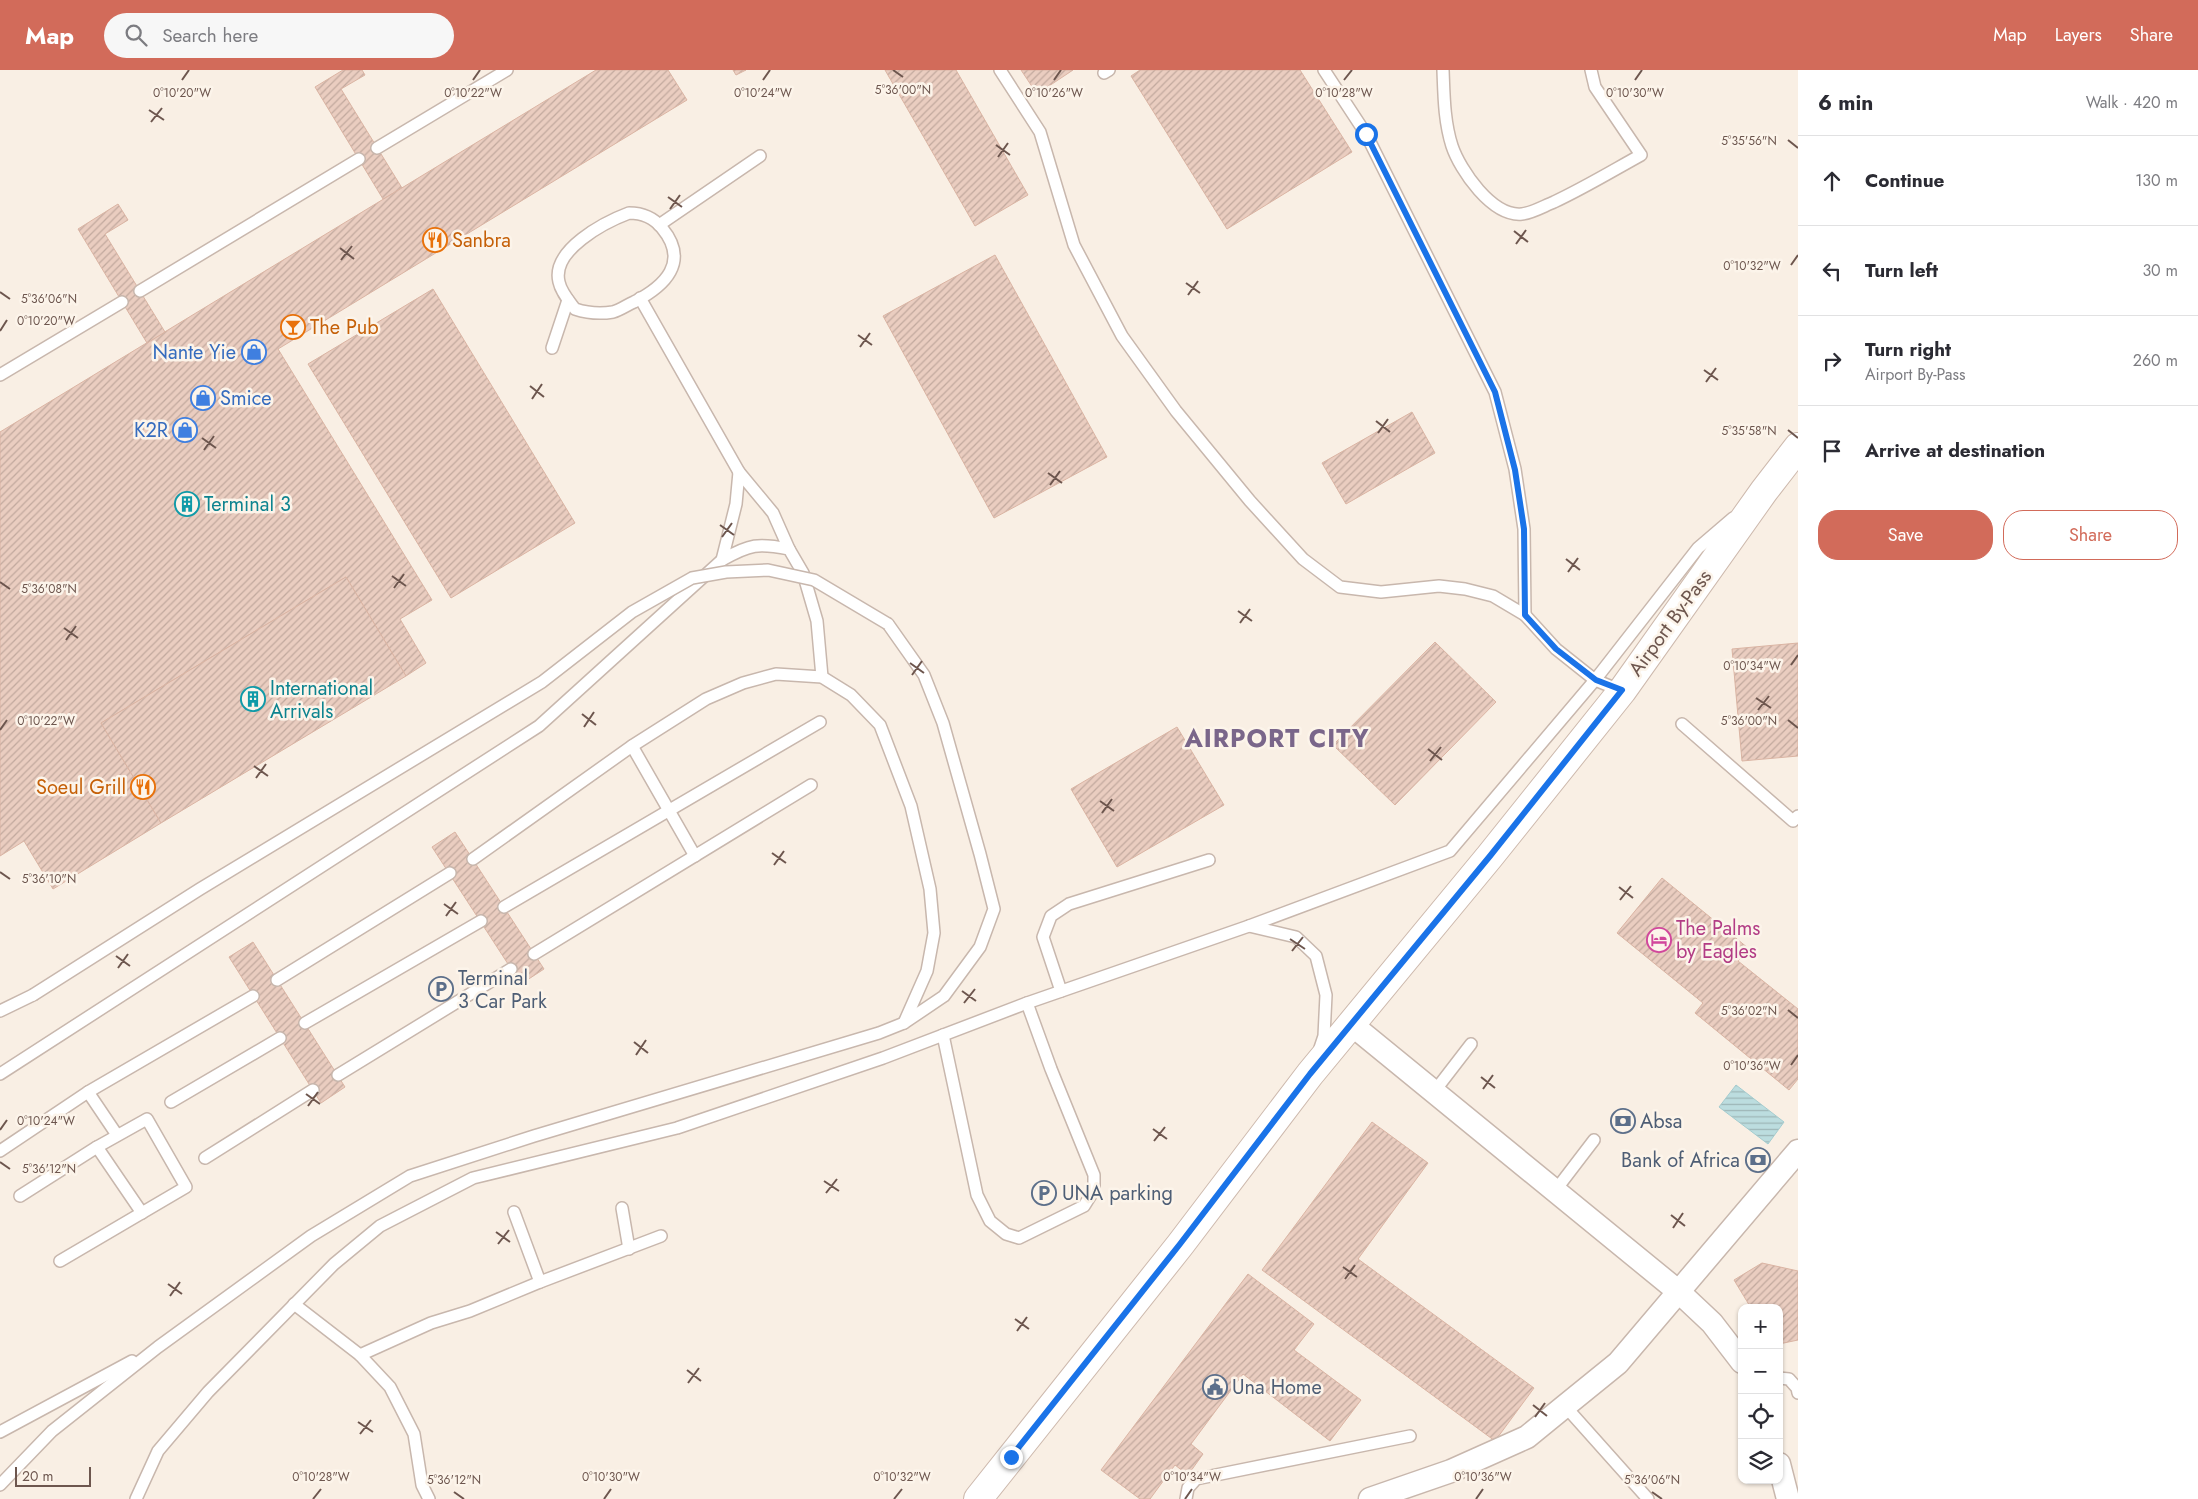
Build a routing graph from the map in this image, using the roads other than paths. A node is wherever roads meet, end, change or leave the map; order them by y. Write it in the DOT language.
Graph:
graph roads {
  1 [pos="507,70"];
  2 [pos="1000,70"];
  3 [pos="1324,70"];
  4 [pos="1443,70"];
  5 [pos="1591,70"];
  6 [pos="377,148"];
  7 [pos="760,156"];
  8 [pos="359,159"];
  9 [pos="659,225"];
  10 [pos="140,291"];
  11 [pos="640,298"];
  12 [pos="568,300"];
  13 [pos="122,302"];
  14 [pos="552,348"];
  15 [pos="0,375"];
  16 [pos="1798,448"];
  17 [pos="739,472"];
  18 [pos="1764,491"];
  19 [pos="789,549"];
  20 [pos="722,560"];
  21 [pos="1525,615"];
  22 [pos="822,677"];
  23 [pos="1596,680"];
  24 [pos="1622,690"];
  25 [pos="820,722"];
  26 [pos="1682,724"];
  27 [pos="632,746"];
  28 [pos="811,784"];
  29 [pos="670,810"];
  30 [pos="1798,816"];
  31 [pos="695,856"];
  32 [pos="473,859"];
  33 [pos="1209,860"];
  34 [pos="450,874"];
  35 [pos="504,907"];
  36 [pos="481,921"];
  37 [pos="1249,926"];
  38 [pos="534,954"];
  39 [pos="511,968"];
  40 [pos="277,980"];
  41 [pos="1061,991"];
  42 [pos="254,996"];
  43 [pos="1027,1003"];
  44 [pos="0,1011"];
  45 [pos="305,1023"];
  46 [pos="904,1023"];
  47 [pos="1351,1024"];
  48 [pos="943,1035"];
  49 [pos="280,1038"];
  50 [pos="1471,1044"];
  51 [pos="0,1074"];
  52 [pos="1310,1074"];
  53 [pos="338,1075"];
  54 [pos="313,1090"];
  55 [pos="88,1092"];
  56 [pos="1434,1092"];
  57 [pos="171,1102"];
  58 [pos="117,1135"];
  59 [pos="1594,1140"];
  60 [pos="97,1147"];
  61 [pos="0,1152"];
  62 [pos="1798,1152"];
  63 [pos="205,1158"];
  64 [pos="1556,1191"];
  65 [pos="20,1196"];
  66 [pos="622,1208"];
  67 [pos="514,1212"];
  68 [pos="142,1213"];
  69 [pos="661,1236"];
  70 [pos="629,1249"];
  71 [pos="60,1261"];
  72 [pos="540,1282"];
  73 [pos="1679,1292"];
  74 [pos="294,1304"];
  75 [pos="158,1347"];
  76 [pos="360,1355"];
  77 [pos="1738,1357"];
  78 [pos="1783,1378"];
  79 [pos="1798,1393"];
  80 [pos="1565,1406"];
  81 [pos="0,1432"];
  82 [pos="1410,1436"];
  83 [pos="1783,1480"];
  84 [pos="0,1486"];
  85 [pos="136,1499"];
  86 [pos="429,1499"];
  87 [pos="978,1499"];
  88 [pos="1186,1499"];
  89 [pos="1370,1499"];
  90 [pos="1648,1499"];
  91 [pos="1788,1499"];
  1 -- 6 [label="lane"];
  2 -- 21 [label="lane"];
  3 -- 21 [label="lane"];
  4 -- 5 [label="lane"];
  7 -- 9 [label="lane"];
  8 -- 10 [label="lane"];
  9 -- 11 [label="lane"];
  9 -- 12 [label="lane"];
  11 -- 12 [label="lane"];
  11 -- 17 [label="lane"];
  12 -- 14 [label="lane"];
  13 -- 15 [label="lane"];
  16 -- 18 [label="main road, Airport By-Pass"];
  17 -- 19 [label="lane"];
  17 -- 20 [label="lane"];
  18 -- 23 [label="lane"];
  18 -- 24 [label="main road, Airport By-Pass"];
  19 -- 20 [label="lane"];
  19 -- 22 [label="lane"];
  20 -- 51 [label="lane"];
  21 -- 23 [label="lane"];
  22 -- 27 [label="lane"];
  22 -- 46 [label="lane"];
  23 -- 24 [label="lane"];
  23 -- 37 [label="lane"];
  24 -- 47 [label="main road, Airport By-Pass"];
  25 -- 29 [label="lane"];
  26 -- 30 [label="lane"];
  27 -- 29 [label="lane"];
  27 -- 32 [label="lane"];
  28 -- 31 [label="lane"];
  29 -- 31 [label="lane"];
  29 -- 35 [label="lane"];
  31 -- 38 [label="lane"];
  33 -- 41 [label="lane"];
  34 -- 40 [label="lane"];
  36 -- 45 [label="lane"];
  37 -- 41 [label="lane"];
  37 -- 52 [label="lane"];
  39 -- 53 [label="lane"];
  41 -- 43 [label="lane"];
  42 -- 55 [label="lane"];
  43 -- 48 [label="lane"];
  43 -- 48 [label="lane"];
  44 -- 46 [label="lane, bridge"];
  46 -- 75 [label="lane"];
  47 -- 52 [label="main road, Airport By-Pass"];
  47 -- 56 [label="street"];
  48 -- 74 [label="lane"];
  49 -- 57 [label="lane"];
  50 -- 56 [label="lane"];
  52 -- 87 [label="main road, Airport By-Pass"];
  54 -- 63 [label="lane"];
  55 -- 58 [label="lane"];
  55 -- 61 [label="lane"];
  56 -- 64 [label="street"];
  58 -- 60 [label="lane"];
  58 -- 68 [label="lane"];
  59 -- 64 [label="lane"];
  60 -- 65 [label="lane"];
  60 -- 68 [label="lane"];
  62 -- 73 [label="street"];
  64 -- 73 [label="street"];
  66 -- 70 [label="lane"];
  67 -- 72 [label="lane"];
  68 -- 71 [label="lane"];
  69 -- 70 [label="lane"];
  70 -- 72 [label="lane"];
  72 -- 76 [label="lane"];
  73 -- 77 [label="street"];
  73 -- 80 [label="street"];
  74 -- 76 [label="lane"];
  74 -- 85 [label="lane"];
  75 -- 81 [label="lane"];
  75 -- 84 [label="lane"];
  76 -- 86 [label="lane"];
  78 -- 79 [label="lane"];
  80 -- 89 [label="street"];
  80 -- 90 [label="lane"];
  82 -- 88 [label="lane"];
  83 -- 91 [label="street"];
}
